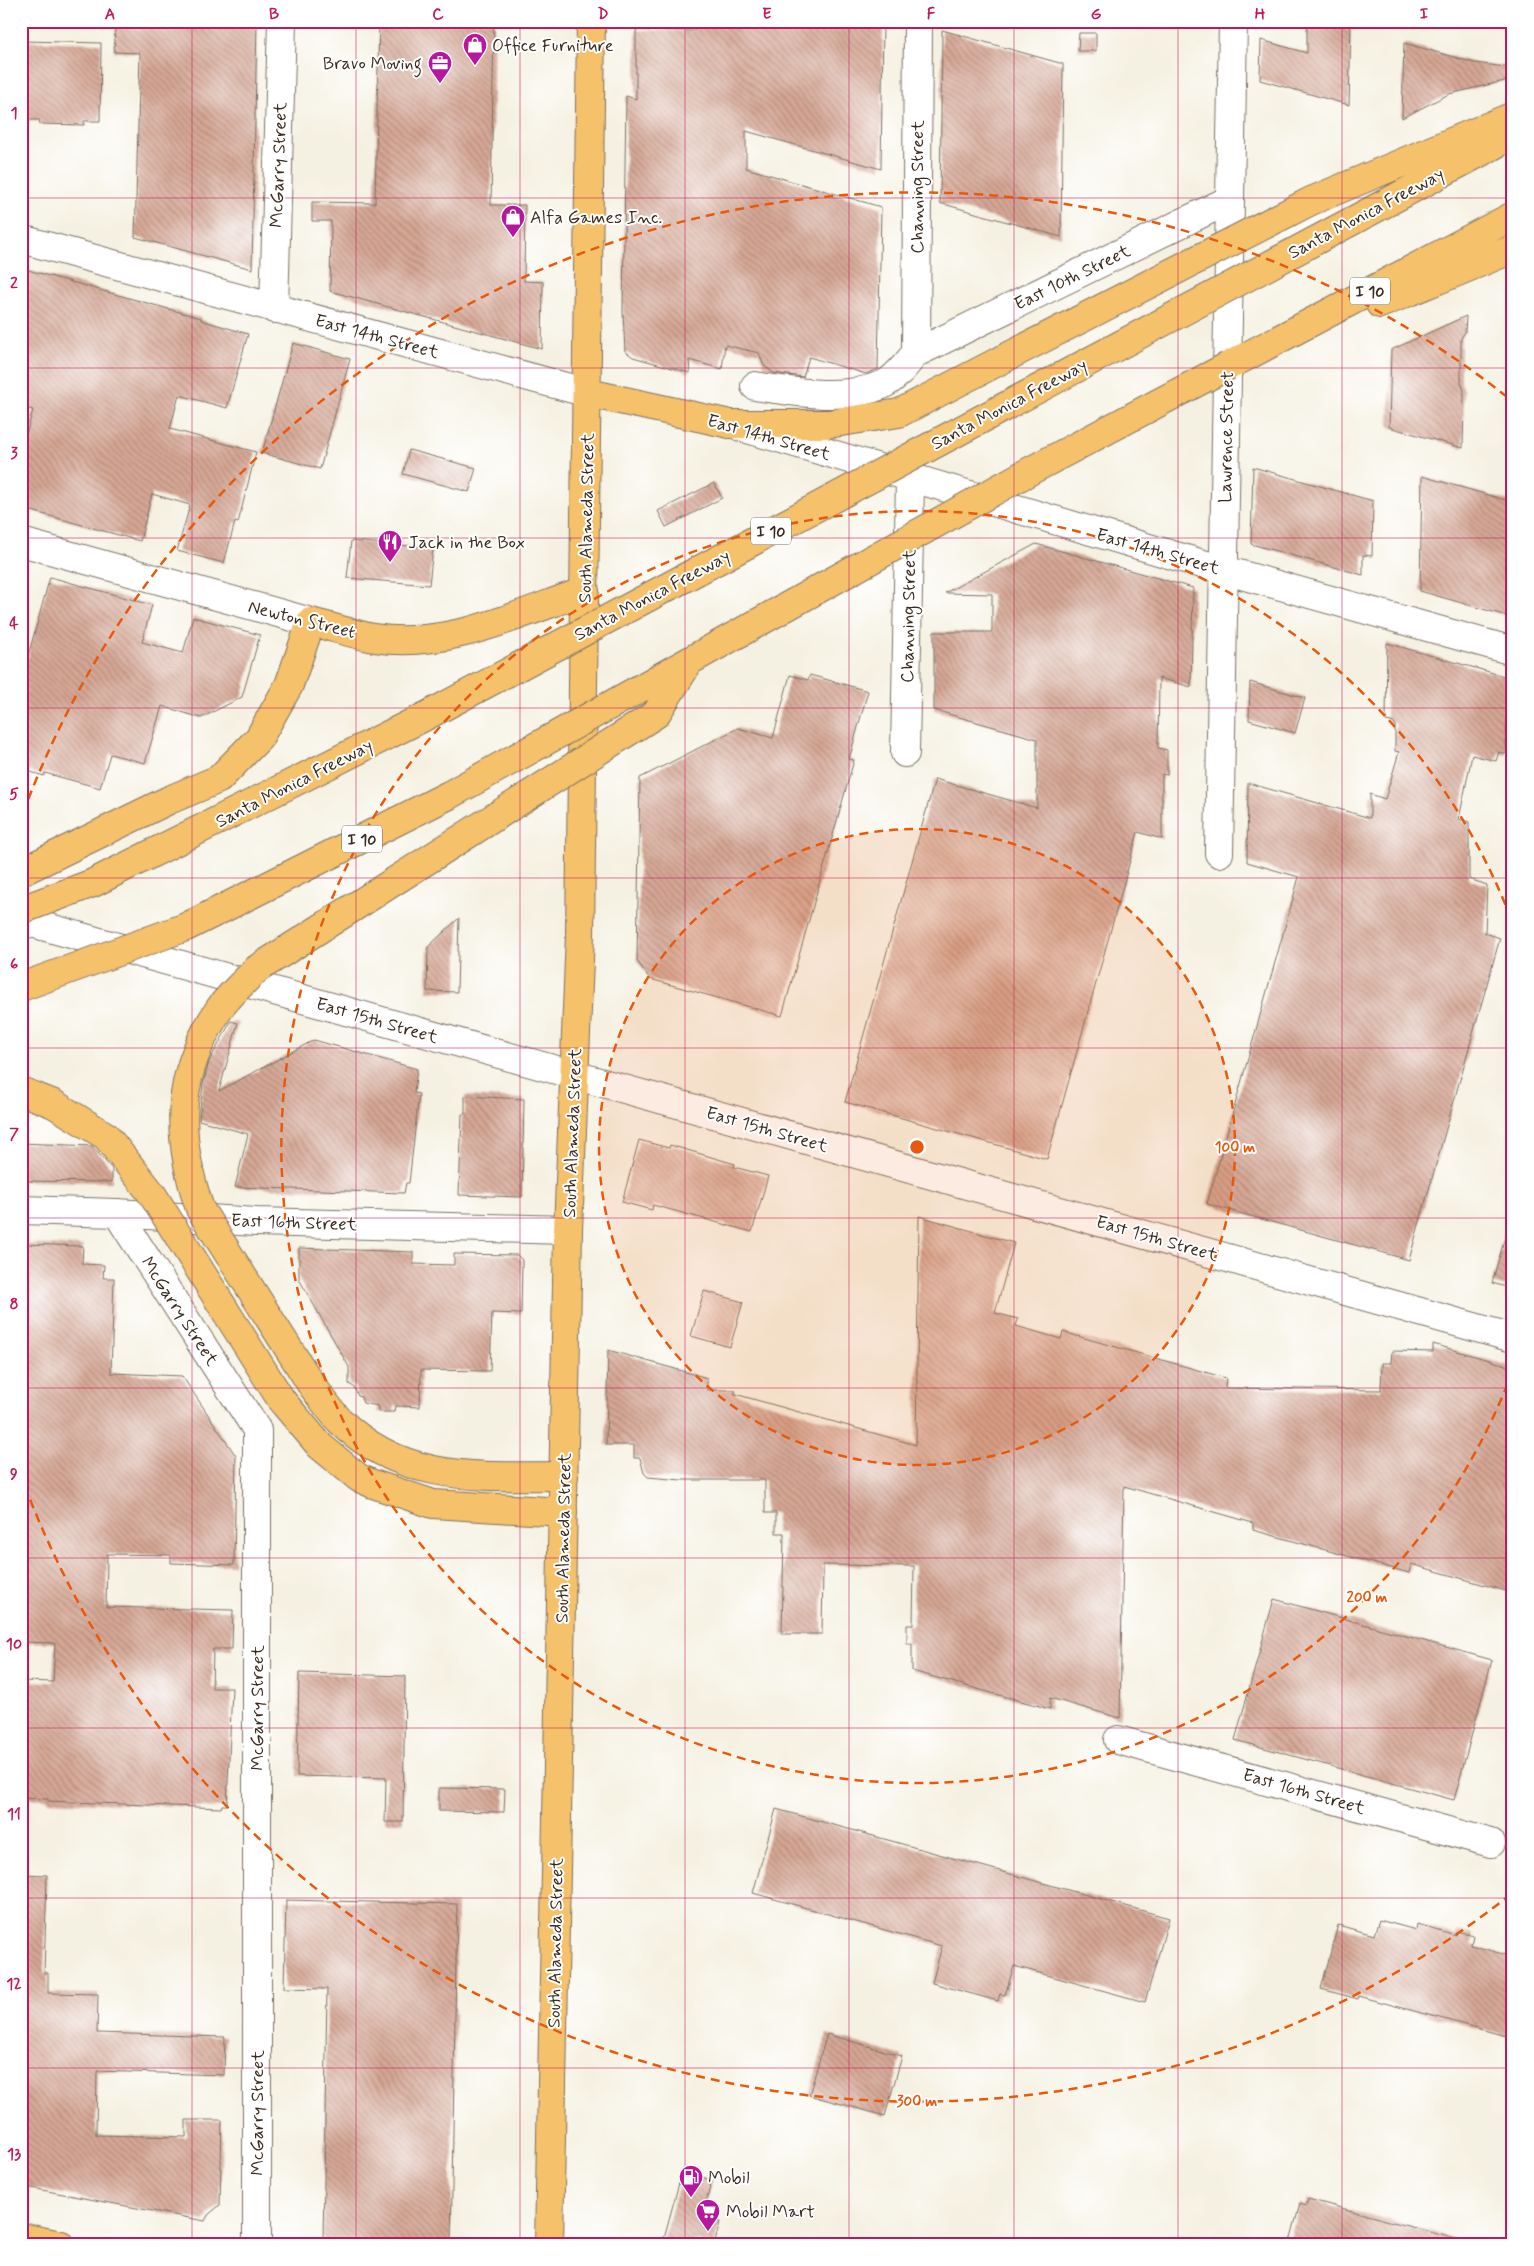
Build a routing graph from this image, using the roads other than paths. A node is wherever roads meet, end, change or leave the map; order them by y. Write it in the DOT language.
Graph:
graph roads {
  1 [pos="282,21"];
  2 [pos="591,21"];
  3 [pos="918,21"];
  4 [pos="1233,21"];
  5 [pos="1513,116"];
  6 [pos="1513,135"];
  7 [pos="1229,200"];
  8 [pos="1513,216"];
  9 [pos="21,239"];
  10 [pos="1513,249"];
  11 [pos="274,309"];
  12 [pos="916,353"];
  13 [pos="1228,366"];
  14 [pos="755,386"];
  15 [pos="588,393"];
  16 [pos="730,424"];
  17 [pos="910,478"];
  18 [pos="21,542"];
  19 [pos="1224,570"];
  20 [pos="584,591"];
  21 [pos="311,622"];
  22 [pos="1513,651"];
  23 [pos="689,662"];
  24 [pos="905,753"];
  25 [pos="1219,852"];
  26 [pos="21,872"];
  27 [pos="21,910"];
  28 [pos="21,920"];
  29 [pos="21,987"];
  30 [pos="574,1075"];
  31 [pos="21,1091"];
  32 [pos="21,1210"];
  33 [pos="117,1213"];
  34 [pos="568,1230"];
  35 [pos="1513,1338"];
  36 [pos="564,1476"];
  37 [pos="564,1512"];
  38 [pos="1118,1740"];
  39 [pos="1491,1843"];
  40 [pos="21,2237"];
  41 [pos="61,2245"];
  42 [pos="257,2245"];
  43 [pos="549,2245"];
  1 -- 11 [label="street, McGarry Street"];
  2 -- 15 [label="main road, South Alameda Street"];
  3 -- 12 [label="street, Channing Street"];
  4 -- 7 [label="street, Lawrence Street"];
  5 -- 16 [label="main road, bridge"];
  6 -- 27 [label="main road, Santa Monica Freeway / I 10, bridge"];
  7 -- 12 [label="street, East 10th Street"];
  7 -- 19 [label="street, Lawrence Street"];
  8 -- 13 [label="main road, I 10"];
  9 -- 11 [label="street, East 14th Street"];
  10 -- 13 [label="main road"];
  11 -- 15 [label="street, East 14th Street"];
  12 -- 14 [label="street"];
  13 -- 23 [label="main road, I 10, bridge"];
  15 -- 16 [label="main road, East 14th Street"];
  15 -- 20 [label="main road, South Alameda Street"];
  16 -- 17 [label="street, East 14th Street"];
  17 -- 19 [label="street, East 14th Street"];
  17 -- 24 [label="street, Channing Street"];
  18 -- 21 [label="street, Newton Street"];
  19 -- 22 [label="street, East 14th Street"];
  19 -- 25 [label="street, Lawrence Street"];
  20 -- 21 [label="main road, Newton Street"];
  20 -- 30 [label="main road, South Alameda Street"];
  21 -- 26 [label="main road"];
  23 -- 29 [label="main road, I 10, bridge"];
  23 -- 36 [label="main road, bridge"];
  28 -- 30 [label="street, East 15th Street"];
  30 -- 34 [label="main road, South Alameda Street"];
  30 -- 35 [label="street, East 15th Street"];
  31 -- 37 [label="main road, bridge"];
  32 -- 33 [label="street, East 16th Street"];
  33 -- 34 [label="street, East 16th Street"];
  33 -- 42 [label="street, McGarry Street"];
  34 -- 36 [label="main road, South Alameda Street"];
  36 -- 37 [label="main road, South Alameda Street"];
  37 -- 43 [label="main road, South Alameda Street"];
  38 -- 39 [label="street, East 16th Street"];
  40 -- 41 [label="main road"];
}
